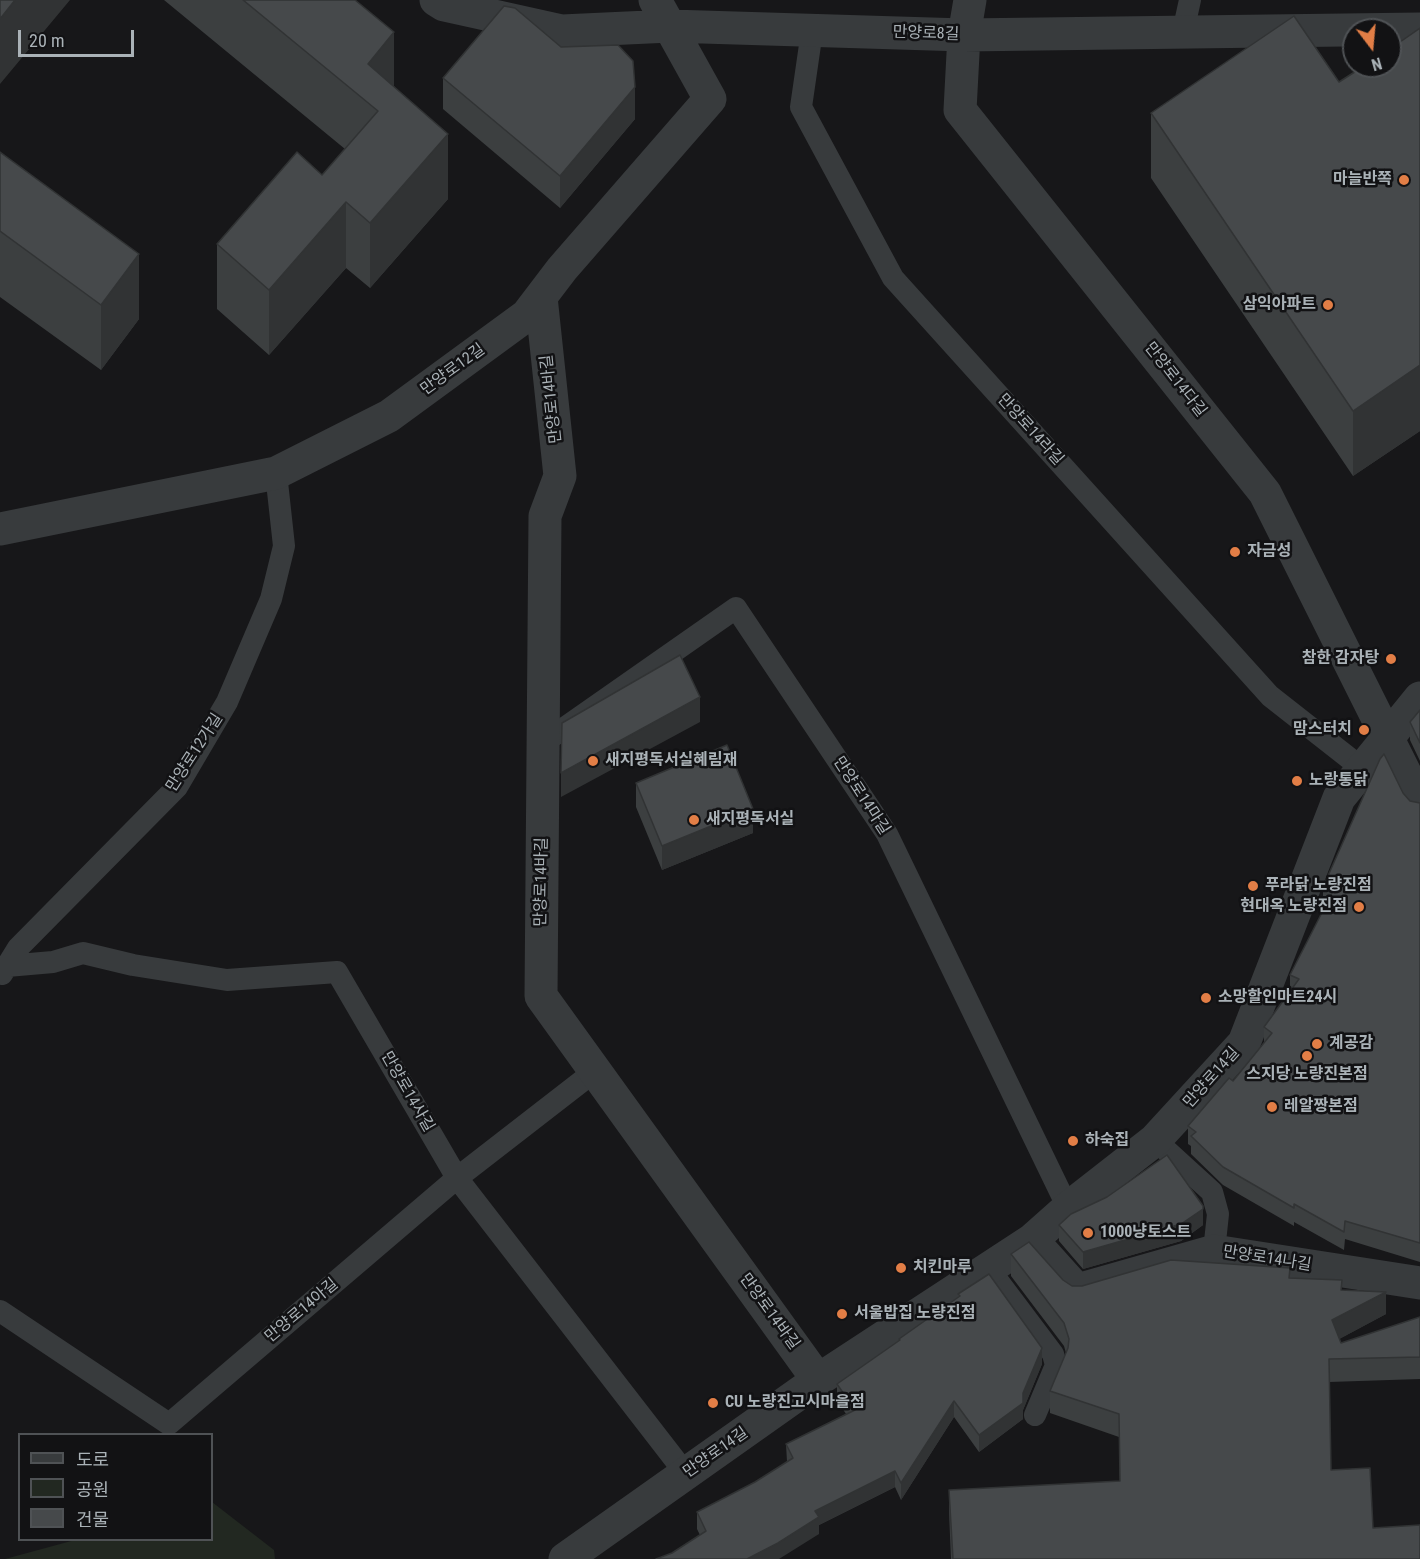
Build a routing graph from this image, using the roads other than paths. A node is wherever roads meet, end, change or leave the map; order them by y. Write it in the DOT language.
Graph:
graph roads {
  1 [pos="436,0"];
  2 [pos="970,0"];
  3 [pos="1190,0"];
  4 [pos="663,13"];
  5 [pos="1420,29"];
  6 [pos="812,31"];
  7 [pos="1183,32"];
  8 [pos="964,35"];
  9 [pos="541,297"];
  10 [pos="276,473"];
  11 [pos="0,529"];
  12 [pos="1420,698"];
  13 [pos="1387,740"];
  14 [pos="543,743"];
  15 [pos="1363,769"];
  16 [pos="1420,803"];
  17 [pos="4,972"];
  18 [pos="595,1071"];
  19 [pos="1155,1140"];
  20 [pos="457,1179"];
  21 [pos="1068,1208"];
  22 [pos="1032,1240"];
  23 [pos="1214,1251"];
  24 [pos="989,1269"];
  25 [pos="1420,1282"];
  26 [pos="0,1311"];
  27 [pos="818,1380"];
  28 [pos="1035,1415"];
  29 [pos="686,1474"];
  30 [pos="565,1559"];
  1 -- 4 [label="street, 만양로8길"];
  2 -- 8 [label="street, 만양로14다길"];
  3 -- 7 [label="lane"];
  4 -- 6 [label="street, 만양로8길"];
  4 -- 9 [label="street, 만양로12길"];
  5 -- 7 [label="street, 만양로8길"];
  6 -- 8 [label="street, 만양로8길"];
  6 -- 15 [label="lane, 만양로14라길"];
  7 -- 8 [label="street, 만양로8길"];
  8 -- 13 [label="street, 만양로14다길"];
  9 -- 10 [label="street, 만양로12길"];
  9 -- 14 [label="street, 만양로14바길"];
  10 -- 11 [label="street, 만양로12길"];
  10 -- 17 [label="lane, 만양로12가길"];
  12 -- 13 [label="street, 만양로14길"];
  13 -- 15 [label="street, 만양로14길"];
  13 -- 16 [label="street, 만양로14다길"];
  14 -- 18 [label="street, 만양로14바길"];
  14 -- 21 [label="lane, 만양로14마길"];
  15 -- 19 [label="street, 만양로14길"];
  17 -- 20 [label="lane, 만양로14사길"];
  18 -- 20 [label="lane, 만양로14아길"];
  18 -- 27 [label="street, 만양로14바길"];
  19 -- 21 [label="street, 만양로14길"];
  19 -- 23 [label="lane"];
  20 -- 26 [label="lane, 만양로14아길"];
  20 -- 29 [label="lane, 만양로14사길"];
  21 -- 22 [label="street, 만양로14길"];
  22 -- 23 [label="street, 만양로14나길"];
  22 -- 24 [label="street, 만양로14길"];
  23 -- 25 [label="street, 만양로14나길"];
  24 -- 27 [label="street, 만양로14길"];
  24 -- 28 [label="lane"];
  27 -- 29 [label="street, 만양로14길"];
  29 -- 30 [label="street, 만양로14길"];
}
